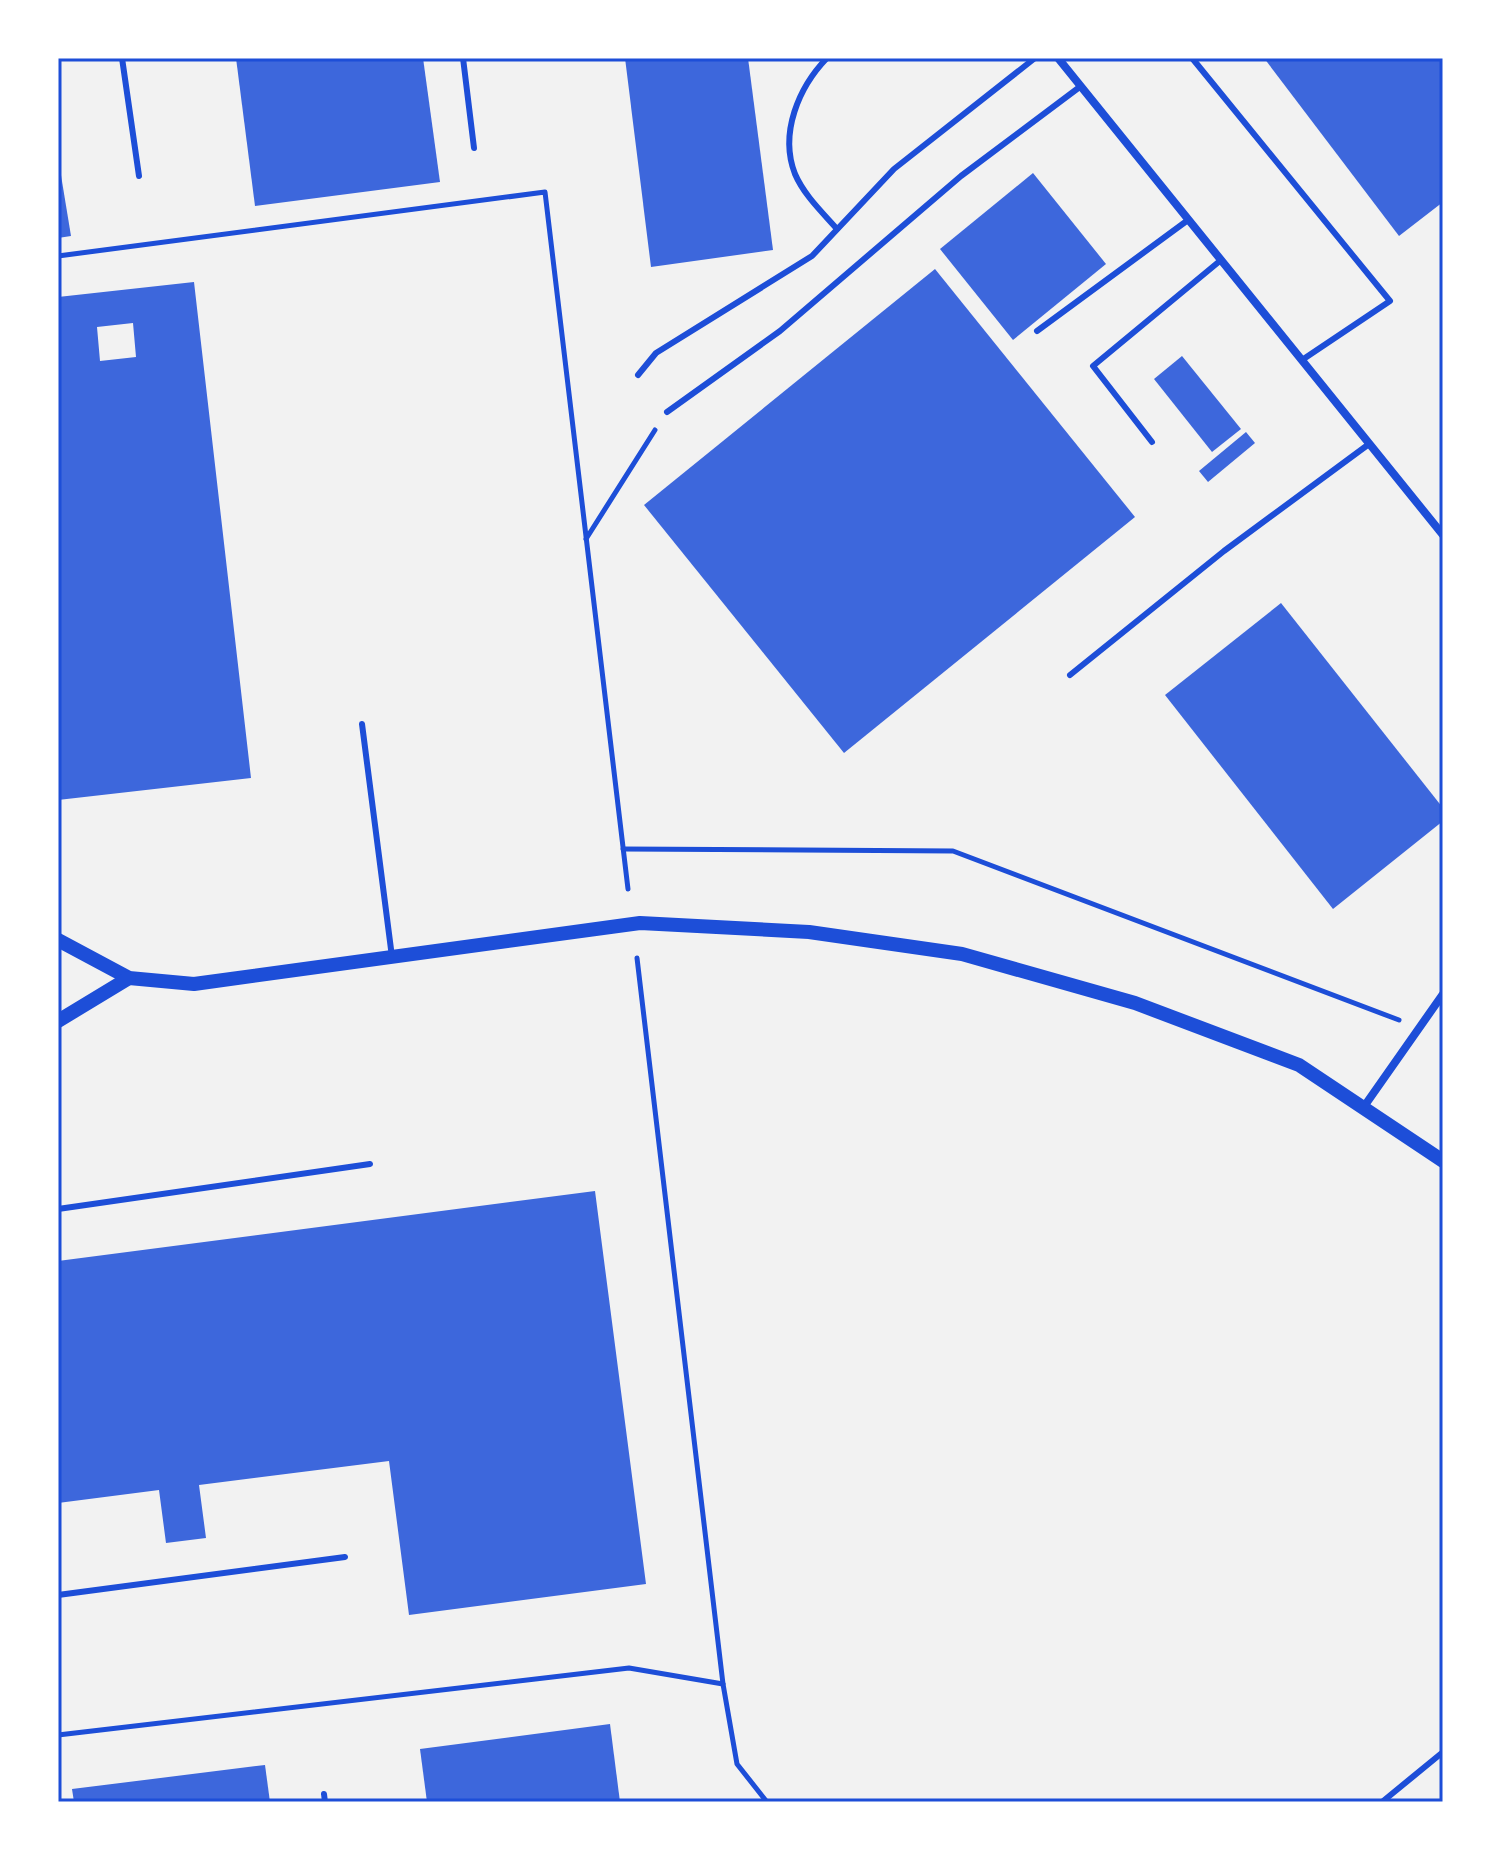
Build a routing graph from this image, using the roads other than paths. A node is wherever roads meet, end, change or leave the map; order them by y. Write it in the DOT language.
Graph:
graph roads {
  1 [pos="122,58"];
  2 [pos="463,58"];
  3 [pos="827,58"];
  4 [pos="1035,58"];
  5 [pos="1058,58"];
  6 [pos="1192,58"];
  7 [pos="1081,86"];
  8 [pos="474,148"];
  9 [pos="139,176"];
  10 [pos="1188,220"];
  11 [pos="837,229"];
  12 [pos="1221,260"];
  13 [pos="1037,331"];
  14 [pos="1302,360"];
  15 [pos="638,375"];
  16 [pos="667,412"];
  17 [pos="1152,442"];
  18 [pos="1369,444"];
  19 [pos="1443,535"];
  20 [pos="1070,675"];
  21 [pos="362,724"];
  22 [pos="58,940"];
  23 [pos="392,957"];
  24 [pos="129,978"];
  25 [pos="1443,994"];
  26 [pos="58,1021"];
  27 [pos="1363,1108"];
  28 [pos="1443,1161"];
  29 [pos="370,1164"];
  30 [pos="58,1209"];
  31 [pos="345,1557"];
  32 [pos="58,1595"];
  33 [pos="1443,1752"];
  34 [pos="324,1794"];
  35 [pos="325,1802"];
  36 [pos="1382,1802"];
  1 -- 9 [label="lane"];
  2 -- 8 [label="lane"];
  3 -- 11 [label="lane"];
  4 -- 11 [label="lane"];
  5 -- 7 [label="street"];
  6 -- 14 [label="lane"];
  7 -- 10 [label="street"];
  7 -- 16 [label="lane"];
  10 -- 12 [label="street"];
  10 -- 13 [label="lane"];
  11 -- 15 [label="lane"];
  12 -- 14 [label="street"];
  12 -- 17 [label="lane"];
  14 -- 18 [label="street"];
  18 -- 19 [label="street"];
  18 -- 20 [label="lane"];
  21 -- 23 [label="lane"];
  22 -- 24 [label="street"];
  23 -- 24 [label="street"];
  23 -- 27 [label="street"];
  24 -- 26 [label="street"];
  25 -- 27 [label="street"];
  27 -- 28 [label="street"];
  29 -- 30 [label="lane"];
  31 -- 32 [label="lane"];
  33 -- 36 [label="lane"];
  34 -- 35 [label="lane"];
}
